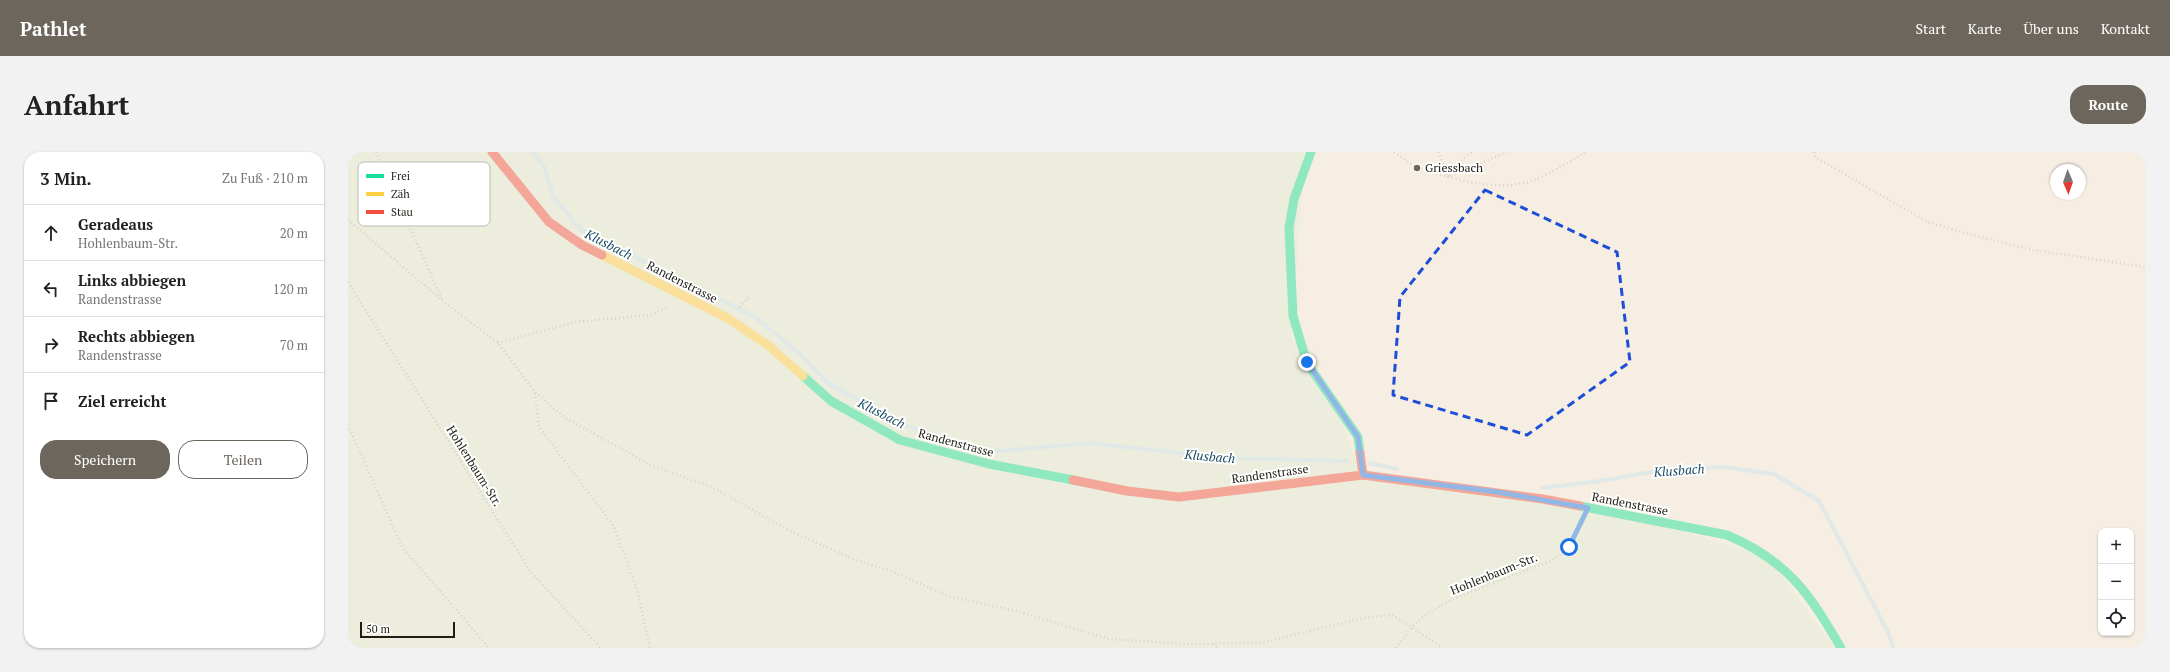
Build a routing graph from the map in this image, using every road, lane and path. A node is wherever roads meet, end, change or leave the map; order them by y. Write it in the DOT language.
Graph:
graph roads {
  1 [pos="376,152"];
  2 [pos="492,152"];
  3 [pos="1311,152"];
  4 [pos="1394,152"];
  5 [pos="1438,152"];
  6 [pos="1472,152"];
  7 [pos="1507,152"];
  8 [pos="1586,152"];
  9 [pos="1814,152"];
  10 [pos="380,162"];
  11 [pos="1448,177"];
  12 [pos="348,220"];
  13 [pos="409,226"];
  14 [pos="2146,267"];
  15 [pos="348,282"];
  16 [pos="750,296"];
  17 [pos="689,299"];
  18 [pos="443,301"];
  19 [pos="742,305"];
  20 [pos="498,342"];
  21 [pos="535,392"];
  22 [pos="348,425"];
  23 [pos="1363,475"];
  24 [pos="1588,508"];
  25 [pos="1413,626"];
  26 [pos="1213,644"];
  27 [pos="489,648"];
  28 [pos="600,648"];
  29 [pos="650,648"];
  30 [pos="1218,648"];
  31 [pos="1396,648"];
  32 [pos="1444,648"];
  33 [pos="1841,648"];
  1 -- 10 [label="path"];
  2 -- 17 [label="street, Randenstrasse"];
  3 -- 23 [label="street"];
  4 -- 11 [label="path"];
  5 -- 11 [label="path"];
  6 -- 11 [label="path"];
  7 -- 11 [label="path"];
  8 -- 11 [label="path"];
  9 -- 14 [label="path"];
  12 -- 18 [label="path"];
  13 -- 18 [label="path"];
  15 -- 28 [label="path, Hohlenbaum-Str."];
  16 -- 19 [label="path"];
  17 -- 20 [label="path"];
  17 -- 23 [label="street, Randenstrasse"];
  18 -- 20 [label="path"];
  20 -- 21 [label="path"];
  21 -- 26 [label="path"];
  21 -- 29 [label="path"];
  22 -- 27 [label="path"];
  23 -- 24 [label="street, Randenstrasse"];
  24 -- 25 [label="path, Hohlenbaum-Str."];
  24 -- 33 [label="street, Randenstrasse"];
  25 -- 26 [label="path"];
  25 -- 31 [label="path, Hohlenbaum-Str."];
  25 -- 32 [label="path"];
  26 -- 30 [label="path"];
}
